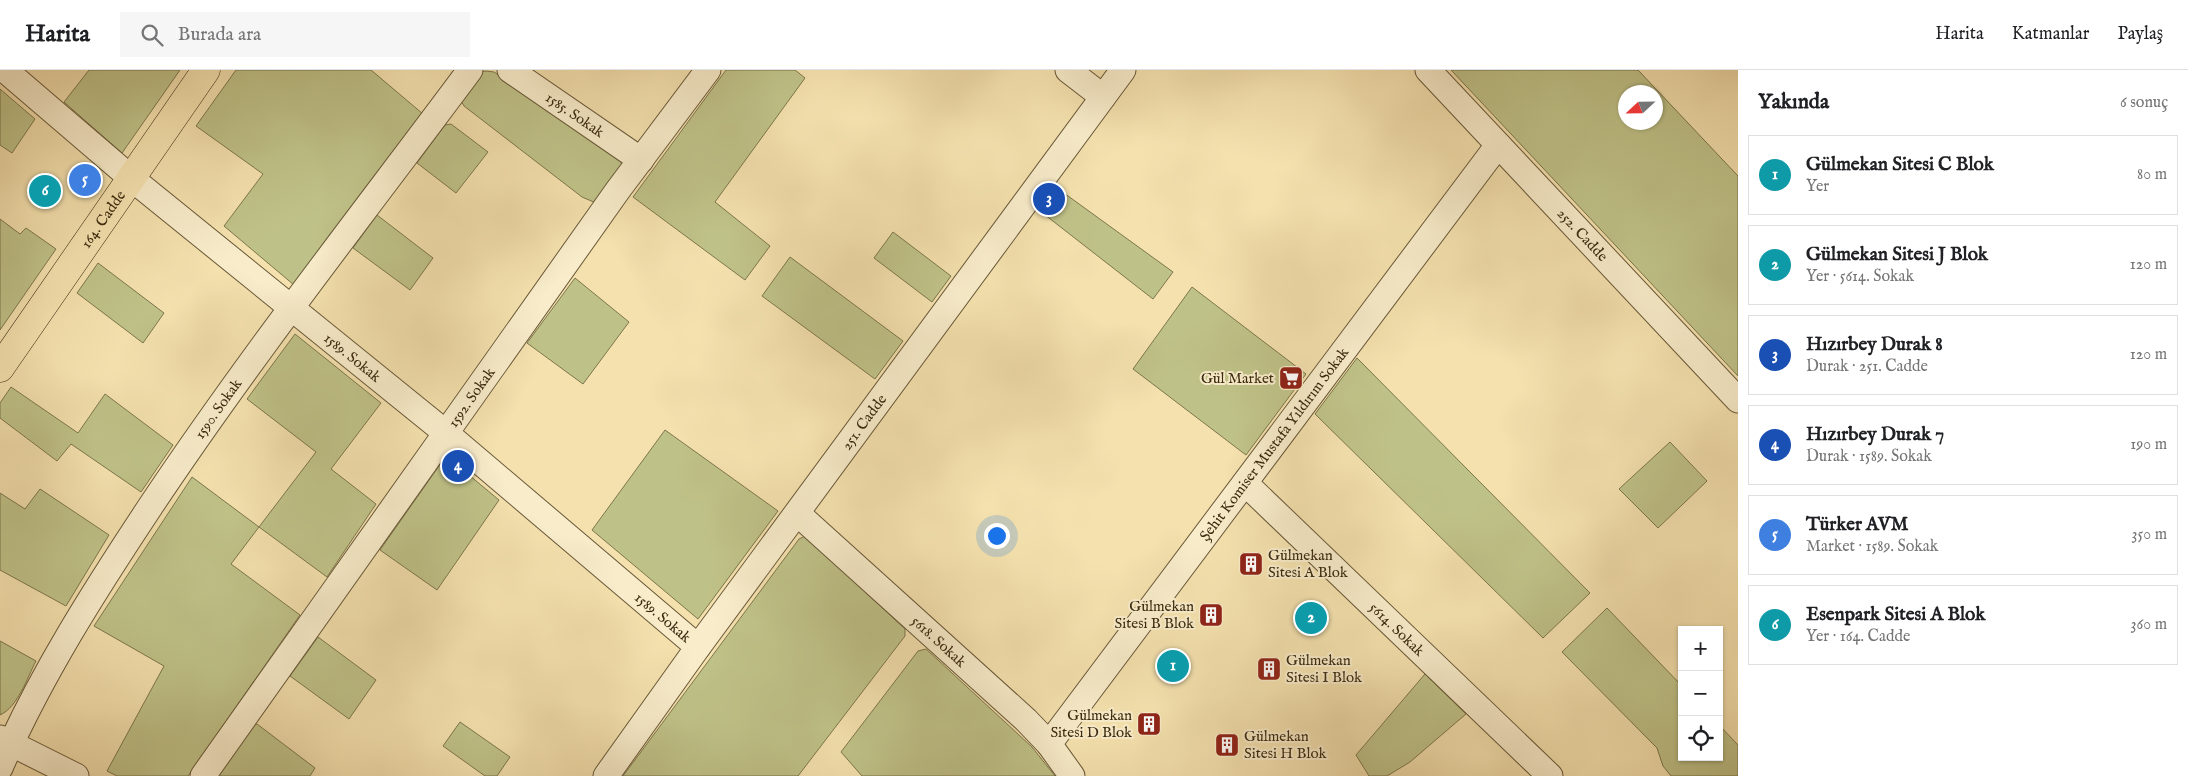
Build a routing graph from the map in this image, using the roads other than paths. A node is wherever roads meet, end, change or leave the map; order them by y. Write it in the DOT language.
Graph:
graph roads {
  1 [pos="5,70"];
  2 [pos="206,70"];
  3 [pos="470,70"];
  4 [pos="510,70"];
  5 [pos="708,70"];
  6 [pos="1068,70"];
  7 [pos="1123,70"];
  8 [pos="1428,70"];
  9 [pos="1103,97"];
  10 [pos="1498,144"];
  11 [pos="640,160"];
  12 [pos="131,178"];
  13 [pos="293,307"];
  14 [pos="0,368"];
  15 [pos="1738,400"];
  16 [pos="446,432"];
  17 [pos="1245,483"];
  18 [pos="798,514"];
  19 [pos="698,647"];
  20 [pos="5,741"];
  21 [pos="1049,744"];
  22 [pos="0,768"];
  23 [pos="76,776"];
  24 [pos="203,776"];
  25 [pos="606,776"];
  26 [pos="1072,776"];
  27 [pos="1550,776"];
  1 -- 12 [label="street, 1589. Sokak"];
  2 -- 12 [label="main road, 164. Cadde"];
  3 -- 13 [label="street, 1590. Sokak"];
  4 -- 11 [label="street, 1585. Sokak"];
  5 -- 11 [label="street, 1592. Sokak"];
  6 -- 9 [label="street"];
  7 -- 9 [label="street, 251. Cadde"];
  8 -- 10 [label="street, 252. Cadde"];
  9 -- 18 [label="street, 251. Cadde"];
  10 -- 15 [label="street, 252. Cadde"];
  10 -- 17 [label="street, Şehit Komiser Mustafa Yıldırım Sokak"];
  11 -- 16 [label="street, 1592. Sokak"];
  12 -- 13 [label="street, 1589. Sokak"];
  12 -- 14 [label="main road, 164. Cadde"];
  13 -- 16 [label="street, 1589. Sokak"];
  13 -- 20 [label="street, 1590. Sokak"];
  16 -- 19 [label="street, 1589. Sokak"];
  16 -- 24 [label="street, 1592. Sokak"];
  17 -- 21 [label="street, Şehit Komiser Mustafa Yıldırım Sokak"];
  17 -- 27 [label="street, 5614. Sokak"];
  18 -- 19 [label="street, 251. Cadde"];
  18 -- 21 [label="street, 5618. Sokak"];
  19 -- 25 [label="street, 251. Cadde"];
  20 -- 22 [label="street, 1590. Sokak"];
  20 -- 23 [label="street"];
  21 -- 26 [label="street, 5618. Sokak"];
}
